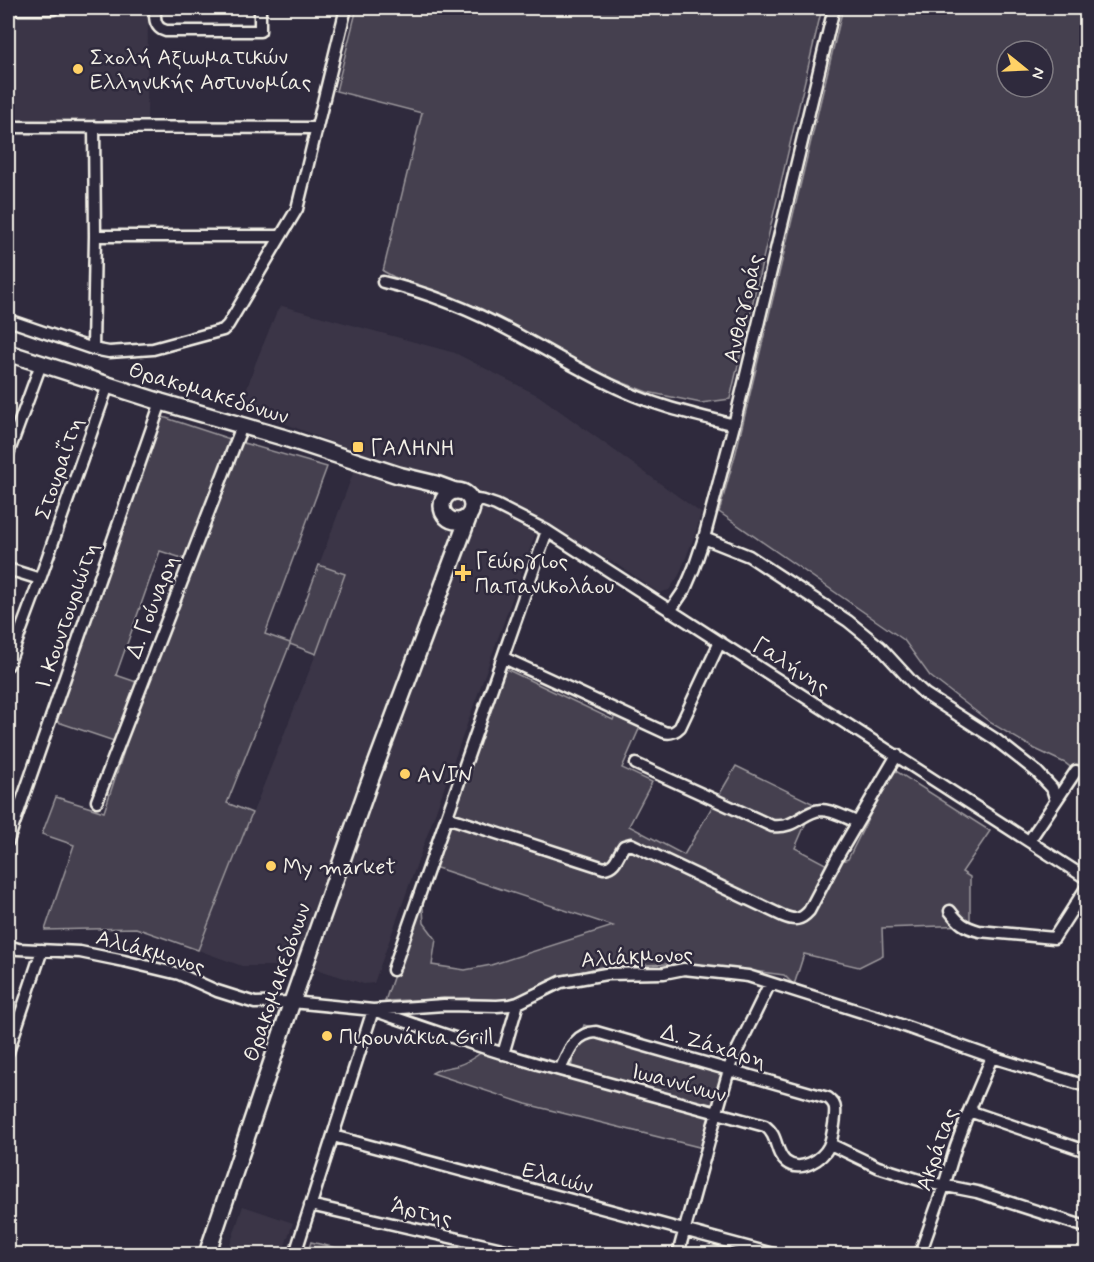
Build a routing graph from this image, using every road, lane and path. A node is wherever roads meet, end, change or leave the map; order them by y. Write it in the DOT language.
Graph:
graph roads {
  1 [pos="14,8"];
  2 [pos="155,8"];
  3 [pos="260,8"];
  4 [pos="346,8"];
  5 [pos="834,8"];
  6 [pos="53,9"];
  7 [pos="8,126"];
  8 [pos="94,127"];
  9 [pos="317,128"];
  10 [pos="95,236"];
  11 [pos="281,236"];
  12 [pos="383,282"];
  13 [pos="8,320"];
  14 [pos="93,349"];
  15 [pos="8,353"];
  16 [pos="41,364"];
  17 [pos="108,385"];
  18 [pos="161,402"];
  19 [pos="734,425"];
  20 [pos="242,426"];
  21 [pos="8,454"];
  22 [pos="398,475"];
  23 [pos="455,491"];
  24 [pos="470,506"];
  25 [pos="445,513"];
  26 [pos="547,531"];
  27 [pos="704,538"];
  28 [pos="454,557"];
  29 [pos="8,569"];
  30 [pos="40,579"];
  31 [pos="670,611"];
  32 [pos="720,642"];
  33 [pos="504,658"];
  34 [pos="8,665"];
  35 [pos="897,755"];
  36 [pos="636,764"];
  37 [pos="1076,771"];
  38 [pos="97,801"];
  39 [pos="1056,801"];
  40 [pos="447,817"];
  41 [pos="857,822"];
  42 [pos="8,841"];
  43 [pos="1029,841"];
  44 [pos="1086,878"];
  45 [pos="1086,888"];
  46 [pos="950,911"];
  47 [pos="8,946"];
  48 [pos="42,950"];
  49 [pos="393,970"];
  50 [pos="770,983"];
  51 [pos="292,1002"];
  52 [pos="518,1003"];
  53 [pos="373,1010"];
  54 [pos="8,1052"];
  55 [pos="503,1054"];
  56 [pos="992,1057"];
  57 [pos="730,1069"];
  58 [pos="560,1070"];
  59 [pos="1086,1086"];
  60 [pos="969,1111"];
  61 [pos="717,1112"];
  62 [pos="333,1136"];
  63 [pos="830,1144"];
  64 [pos="1086,1151"];
  65 [pos="944,1186"];
  66 [pos="310,1205"];
  67 [pos="1086,1227"];
  68 [pos="684,1231"];
  69 [pos="207,1254"];
  70 [pos="295,1254"];
  71 [pos="524,1254"];
  72 [pos="678,1254"];
  73 [pos="774,1254"];
  74 [pos="920,1254"];
  1 -- 6 [label="street"];
  2 -- 3 [label="street"];
  4 -- 9 [label="street"];
  5 -- 19 [label="street, Ανθαγοράς"];
  7 -- 8 [label="street"];
  8 -- 9 [label="street"];
  8 -- 10 [label="street"];
  9 -- 11 [label="street"];
  10 -- 11 [label="street"];
  10 -- 14 [label="street"];
  11 -- 14 [label="street"];
  12 -- 19 [label="street"];
  13 -- 14 [label="street"];
  15 -- 16 [label="main road, Θρακομακεδόνων"];
  16 -- 17 [label="main road, Θρακομακεδόνων"];
  16 -- 21 [label="street"];
  17 -- 18 [label="main road, Θρακομακεδόνων"];
  17 -- 30 [label="street, Στουραΐτη"];
  18 -- 20 [label="main road, Θρακομακεδόνων"];
  18 -- 42 [label="street, Ι. Κουντουριώτη"];
  19 -- 27 [label="street, Ανθαγοράς"];
  20 -- 22 [label="main road, Θρακομακεδόνων"];
  20 -- 38 [label="street, Δ. Γούναρη"];
  22 -- 23 [label="main road, Θρακομακεδόνων"];
  22 -- 25 [label="main road, Θρακομακεδόνων"];
  23 -- 24 [label="main road, Θρακομακεδόνων"];
  23 -- 25 [label="main road"];
  24 -- 25 [label="main road"];
  24 -- 26 [label="street, Γαλήνης"];
  24 -- 28 [label="main road, Θρακομακεδόνων"];
  25 -- 28 [label="main road, Θρακομακεδόνων"];
  26 -- 31 [label="street, Γαλήνης"];
  26 -- 33 [label="street"];
  27 -- 31 [label="street, Ανθαγοράς"];
  27 -- 39 [label="street"];
  28 -- 51 [label="main road, Θρακομακεδόνων"];
  29 -- 30 [label="street"];
  30 -- 34 [label="street, Στουραΐτη"];
  31 -- 32 [label="street, Γαλήνης"];
  32 -- 33 [label="street"];
  32 -- 35 [label="street, Γαλήνης"];
  33 -- 40 [label="street"];
  35 -- 41 [label="street"];
  35 -- 43 [label="street, Γαλήνης"];
  36 -- 41 [label="street"];
  37 -- 39 [label="street"];
  39 -- 43 [label="street"];
  40 -- 41 [label="street"];
  40 -- 49 [label="street"];
  43 -- 44 [label="street, Γαλήνης"];
  45 -- 46 [label="street"];
  47 -- 48 [label="street, Αλιάκμονος"];
  48 -- 51 [label="street, Αλιάκμονος"];
  48 -- 54 [label="street"];
  50 -- 52 [label="street, Αλιάκμονος"];
  50 -- 56 [label="street, Αλιάκμονος"];
  50 -- 57 [label="street"];
  51 -- 53 [label="street, Αλιάκμονος"];
  51 -- 69 [label="main road, Θρακομακεδόνων"];
  52 -- 53 [label="street, Αλιάκμονος"];
  52 -- 55 [label="street"];
  53 -- 55 [label="street, Ιωαννίνων"];
  53 -- 62 [label="street"];
  55 -- 58 [label="street, Ιωαννίνων"];
  56 -- 59 [label="street, Αλιάκμονος"];
  56 -- 60 [label="street, Ακράτας"];
  57 -- 58 [label="street, Δ. Ζάχαρη"];
  57 -- 61 [label="street"];
  57 -- 63 [label="street, Δ. Ζάχαρη"];
  58 -- 61 [label="street, Ιωαννίνων"];
  60 -- 64 [label="street"];
  60 -- 65 [label="street, Ακράτας"];
  61 -- 63 [label="street, Ιωαννίνων"];
  61 -- 68 [label="street"];
  62 -- 66 [label="street"];
  62 -- 68 [label="street, Ελαιών"];
  63 -- 65 [label="street"];
  65 -- 67 [label="street"];
  65 -- 74 [label="street, Ακράτας"];
  66 -- 70 [label="street"];
  66 -- 71 [label="street, Άρτης"];
  68 -- 72 [label="street"];
  68 -- 73 [label="street, Ελαιών"];
}
